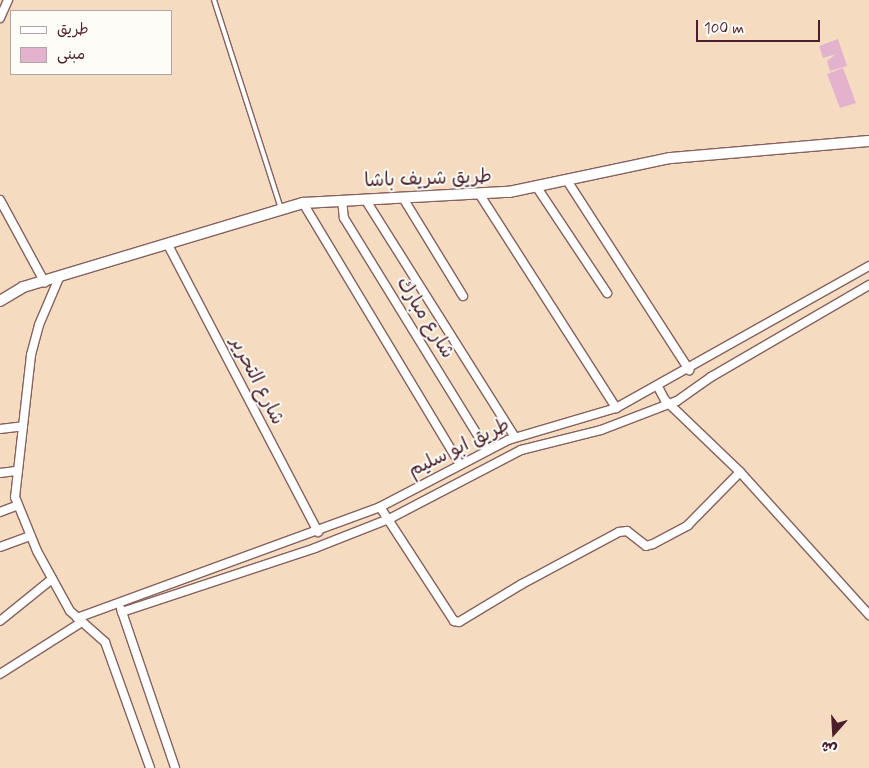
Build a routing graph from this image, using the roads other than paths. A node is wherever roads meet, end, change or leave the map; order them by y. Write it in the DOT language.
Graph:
graph roads {
  1 [pos="8,0"];
  2 [pos="214,0"];
  3 [pos="0,18"];
  4 [pos="869,141"];
  5 [pos="568,182"];
  6 [pos="538,188"];
  7 [pos="480,195"];
  8 [pos="403,198"];
  9 [pos="365,199"];
  10 [pos="0,200"];
  11 [pos="342,200"];
  12 [pos="303,203"];
  13 [pos="281,209"];
  14 [pos="168,245"];
  15 [pos="869,266"];
  16 [pos="59,278"];
  17 [pos="45,283"];
  18 [pos="869,285"];
  19 [pos="607,293"];
  20 [pos="463,296"];
  21 [pos="0,301"];
  22 [pos="689,370"];
  23 [pos="658,387"];
  24 [pos="669,403"];
  25 [pos="616,408"];
  26 [pos="23,426"];
  27 [pos="0,429"];
  28 [pos="516,437"];
  29 [pos="487,450"];
  30 [pos="460,464"];
  31 [pos="16,471"];
  32 [pos="740,472"];
  33 [pos="0,473"];
  34 [pos="18,504"];
  35 [pos="380,507"];
  36 [pos="0,512"];
  37 [pos="385,520"];
  38 [pos="318,532"];
  39 [pos="30,536"];
  40 [pos="0,548"];
  41 [pos="52,578"];
  42 [pos="118,602"];
  43 [pos="122,612"];
  44 [pos="869,615"];
  45 [pos="79,620"];
  46 [pos="0,621"];
  47 [pos="0,674"];
  48 [pos="150,768"];
  49 [pos="175,768"];
  1 -- 3 [label="street"];
  2 -- 13 [label="lane"];
  4 -- 5 [label="street, طريق شريف باشا"];
  5 -- 6 [label="street, طريق شريف باشا"];
  5 -- 22 [label="street"];
  6 -- 7 [label="street, طريق شريف باشا"];
  6 -- 19 [label="street"];
  7 -- 8 [label="street, طريق شريف باشا"];
  7 -- 25 [label="street"];
  8 -- 9 [label="street, طريق شريف باشا"];
  8 -- 20 [label="street"];
  9 -- 11 [label="street, طريق شريف باشا"];
  9 -- 28 [label="street"];
  10 -- 17 [label="street"];
  11 -- 12 [label="street, طريق شريف باشا"];
  11 -- 29 [label="street, شارع مبارك"];
  12 -- 13 [label="street, طريق شريف باشا"];
  12 -- 30 [label="street"];
  13 -- 14 [label="street, طريق شريف باشا"];
  14 -- 16 [label="street, طريق شريف باشا"];
  14 -- 38 [label="street, شارع التحرير"];
  15 -- 22 [label="street, طريق ابو سليم"];
  16 -- 17 [label="street, طريق شريف باشا"];
  16 -- 26 [label="street"];
  17 -- 21 [label="street, طريق شريف باشا"];
  18 -- 24 [label="street, طريق ابو سليم"];
  22 -- 23 [label="street, طريق ابو سليم"];
  23 -- 24 [label="street"];
  23 -- 25 [label="street, طريق ابو سليم"];
  24 -- 32 [label="street"];
  24 -- 37 [label="street, طريق ابو سليم"];
  25 -- 28 [label="street, طريق ابو سليم"];
  26 -- 27 [label="street"];
  26 -- 31 [label="street"];
  28 -- 29 [label="street, طريق ابو سليم"];
  29 -- 30 [label="street, طريق ابو سليم"];
  30 -- 35 [label="street, طريق ابو سليم"];
  31 -- 33 [label="street"];
  31 -- 34 [label="street"];
  32 -- 37 [label="street"];
  32 -- 44 [label="street"];
  34 -- 36 [label="street"];
  34 -- 39 [label="street"];
  35 -- 37 [label="street"];
  35 -- 38 [label="street, طريق ابو سليم"];
  37 -- 43 [label="street, طريق ابو سليم"];
  38 -- 42 [label="street, طريق ابو سليم"];
  39 -- 40 [label="street"];
  39 -- 41 [label="street"];
  41 -- 45 [label="street"];
  41 -- 46 [label="street"];
  42 -- 43 [label="street"];
  42 -- 45 [label="street, طريق ابو سليم"];
  43 -- 49 [label="street"];
  45 -- 47 [label="street, طريق ابو سليم"];
  45 -- 48 [label="street"];
}
